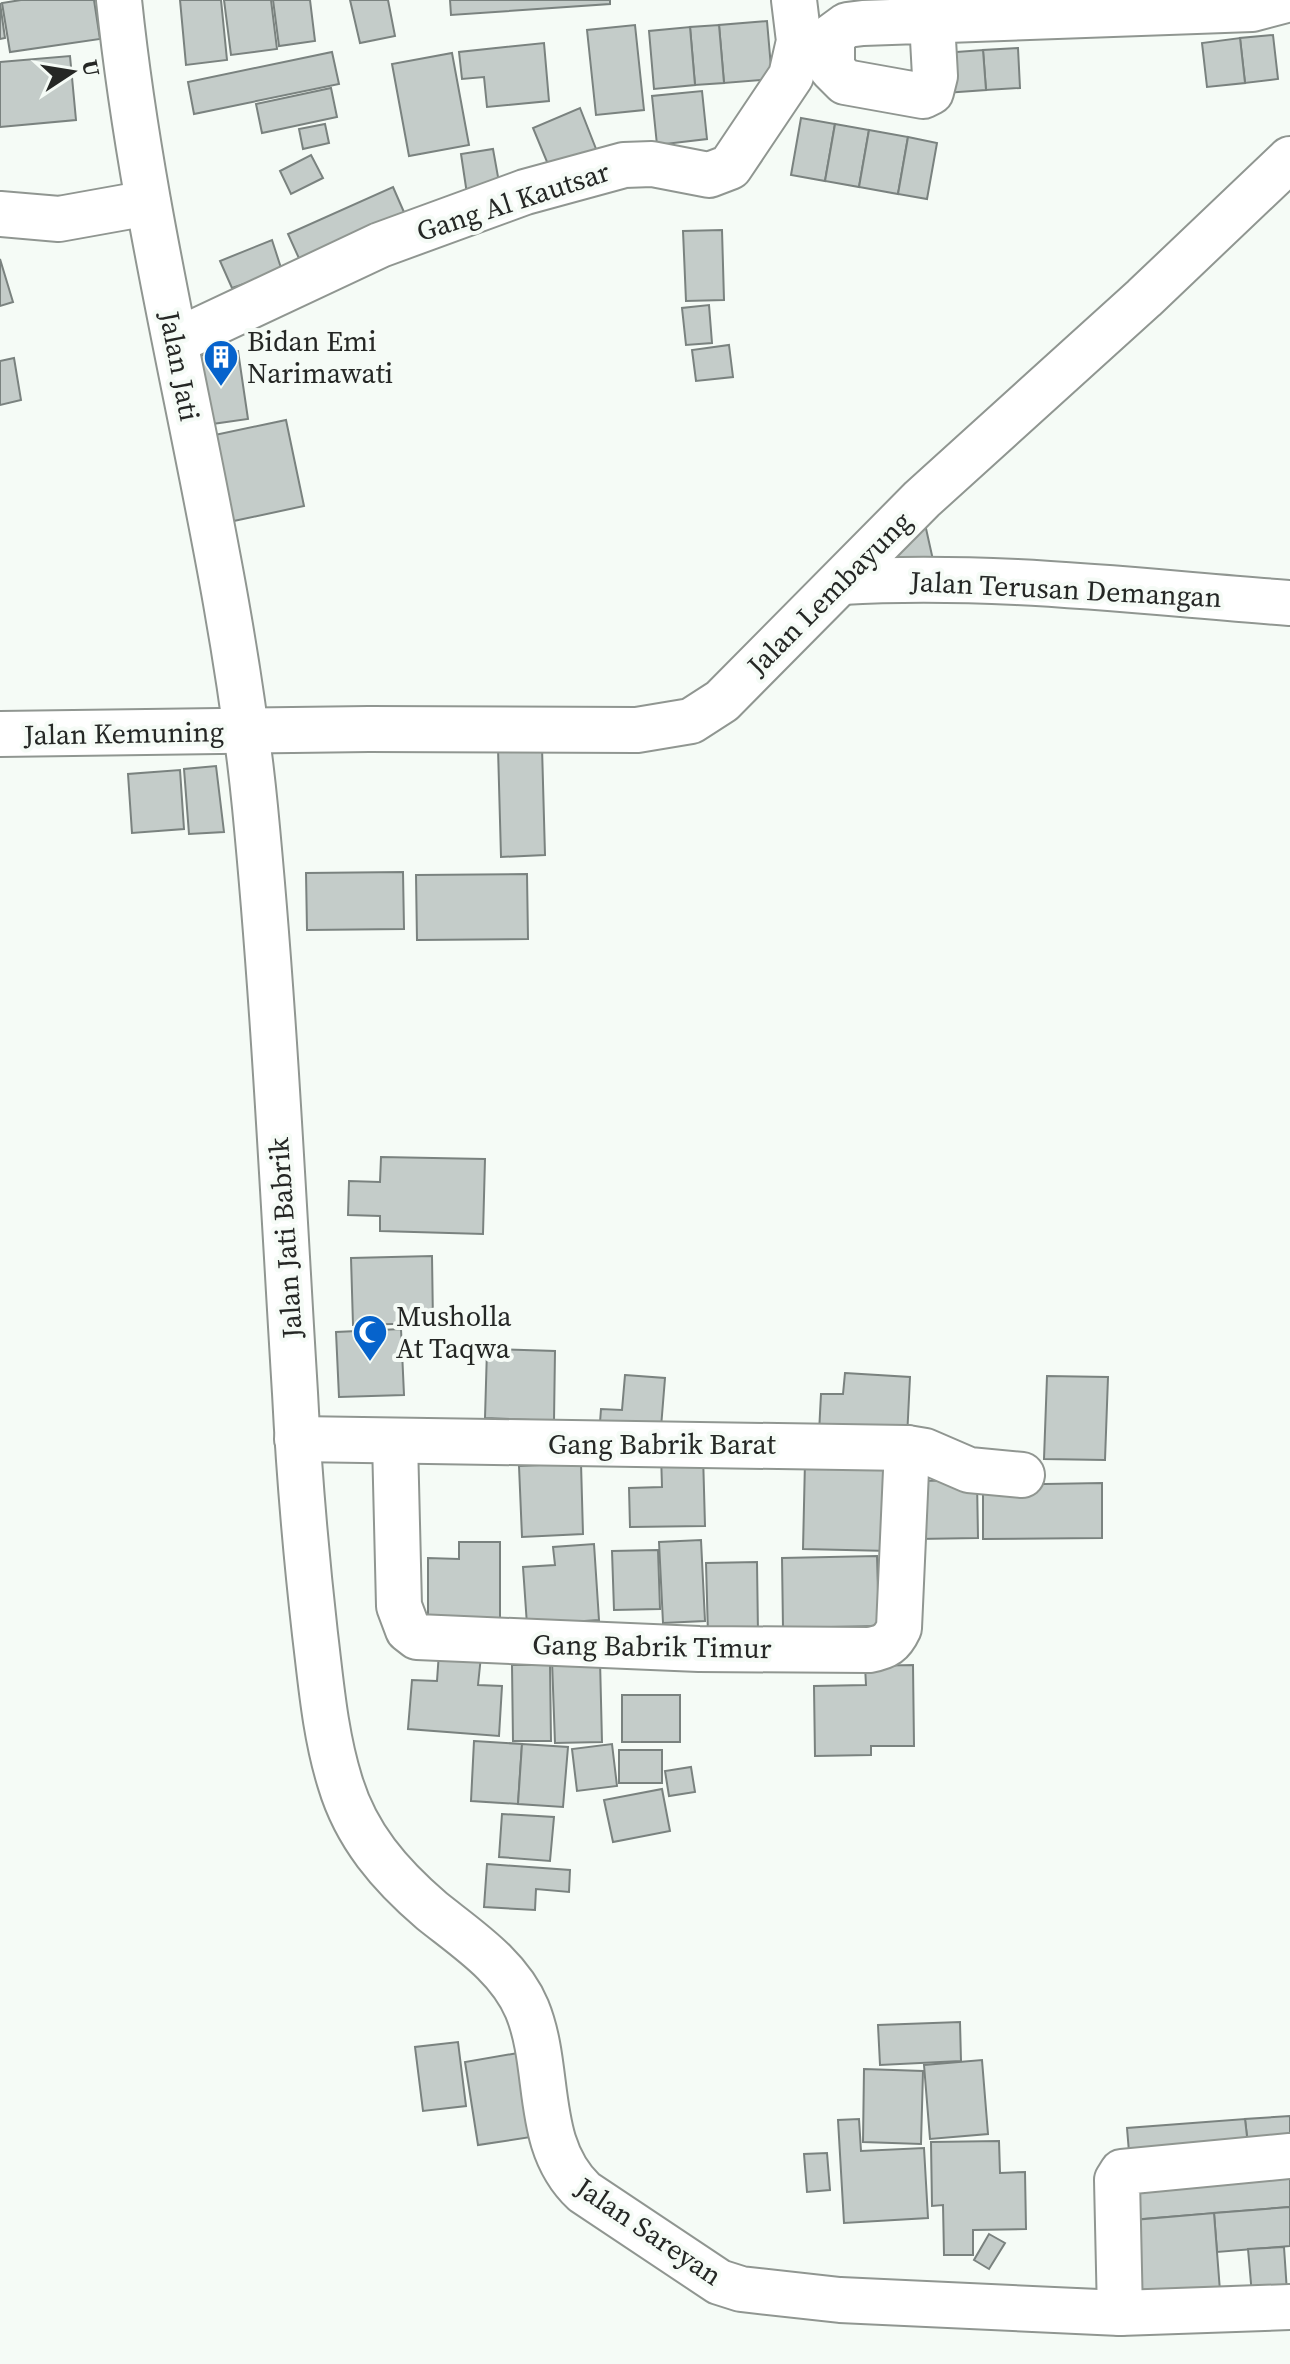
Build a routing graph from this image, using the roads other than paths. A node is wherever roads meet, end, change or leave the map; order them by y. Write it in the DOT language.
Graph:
graph roads {
  1 [pos="119,0"];
  2 [pos="794,0"];
  3 [pos="1286,0"];
  4 [pos="932,21"];
  5 [pos="1290,159"];
  6 [pos="148,203"];
  7 [pos="0,214"];
  8 [pos="176,341"];
  9 [pos="842,582"];
  10 [pos="1290,603"];
  11 [pos="248,731"];
  12 [pos="0,734"];
  13 [pos="297,1439"];
  14 [pos="395,1441"];
  15 [pos="907,1448"];
  16 [pos="1022,1475"];
  17 [pos="330,1744"];
  18 [pos="1290,2156"];
  19 [pos="1290,2307"];
  20 [pos="1120,2313"];
  1 -- 6 [label="street, Jalan Jati"];
  2 -- 8 [label="street, Gang Al Kautsar"];
  3 -- 4 [label="street"];
  5 -- 9 [label="street, Jalan Lembayung"];
  6 -- 7 [label="street"];
  6 -- 8 [label="street, Jalan Jati"];
  8 -- 11 [label="street, Jalan Jati"];
  9 -- 10 [label="street, Jalan Terusan Demangan"];
  9 -- 11 [label="street, Jalan Lembayung"];
  11 -- 12 [label="street, Jalan Kemuning"];
  11 -- 13 [label="street, Jalan Jati Babrik"];
  13 -- 14 [label="street, Gang Babrik Barat"];
  13 -- 17 [label="street, Jalan Jati Babrik"];
  14 -- 15 [label="street, Gang Babrik Barat"];
  14 -- 15 [label="street, Gang Babrik Timur"];
  15 -- 16 [label="street, Gang Babrik Barat"];
  17 -- 20 [label="street, Jalan Sareyan"];
  18 -- 20 [label="street"];
  19 -- 20 [label="street, Jalan Sareyan"];
}
